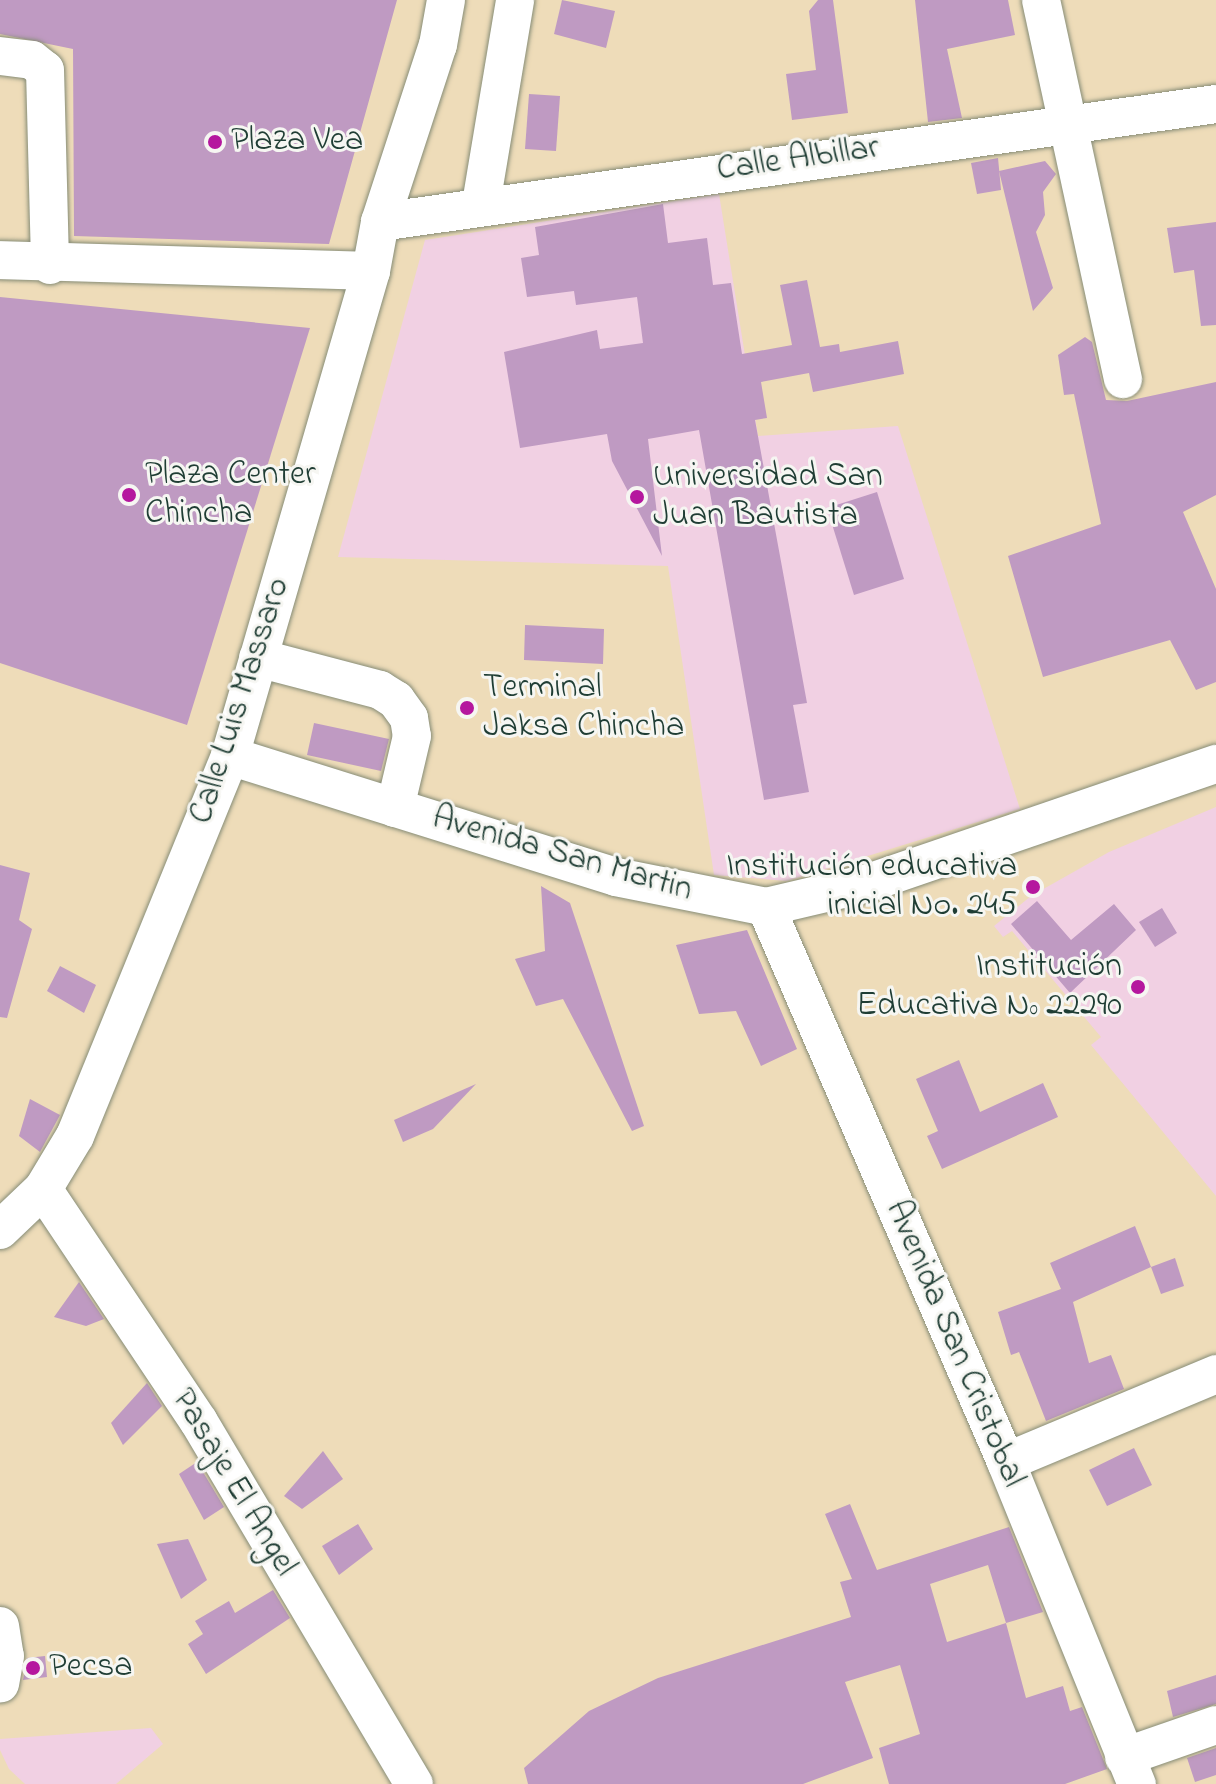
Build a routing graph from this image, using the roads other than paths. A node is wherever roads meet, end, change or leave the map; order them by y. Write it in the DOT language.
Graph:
graph roads {
  1 [pos="446,0"];
  2 [pos="515,0"];
  3 [pos="1041,0"];
  4 [pos="0,56"];
  5 [pos="1216,104"];
  6 [pos="1066,123"];
  7 [pos="481,204"];
  8 [pos="380,222"];
  9 [pos="0,260"];
  10 [pos="50,265"];
  11 [pos="371,271"];
  12 [pos="1123,379"];
  13 [pos="258,658"];
  14 [pos="230,756"];
  15 [pos="1216,764"];
  16 [pos="395,808"];
  17 [pos="766,907"];
  18 [pos="43,1189"];
  19 [pos="0,1230"];
  20 [pos="1216,1374"];
  21 [pos="1006,1462"];
  22 [pos="0,1626"];
  23 [pos="0,1684"];
  24 [pos="1216,1725"];
  25 [pos="1131,1770"];
  26 [pos="414,1784"];
  1 -- 8 [label="street, Calle Luis Massaro"];
  2 -- 7 [label="street"];
  3 -- 6 [label="street"];
  4 -- 10 [label="street"];
  5 -- 6 [label="street, Calle Albillar"];
  6 -- 7 [label="street, Calle Albillar"];
  6 -- 12 [label="street"];
  7 -- 8 [label="street, Calle Albillar"];
  8 -- 11 [label="street, Calle Luis Massaro"];
  9 -- 10 [label="street"];
  10 -- 11 [label="street"];
  11 -- 13 [label="street, Calle Luis Massaro"];
  13 -- 14 [label="street, Calle Luis Massaro"];
  13 -- 16 [label="street"];
  14 -- 16 [label="street, Avenida San Martin"];
  14 -- 18 [label="street, Calle Luis Massaro"];
  15 -- 17 [label="street, Avenida San Martin"];
  16 -- 17 [label="street, Avenida San Martin"];
  17 -- 21 [label="street, Avenida San Cristobal"];
  18 -- 19 [label="street, Calle Luis Massaro"];
  18 -- 26 [label="street, Pasaje El Angel"];
  20 -- 21 [label="street"];
  21 -- 25 [label="street, Avenida San Cristobal"];
  22 -- 23 [label="street"];
  24 -- 25 [label="street"];
}
